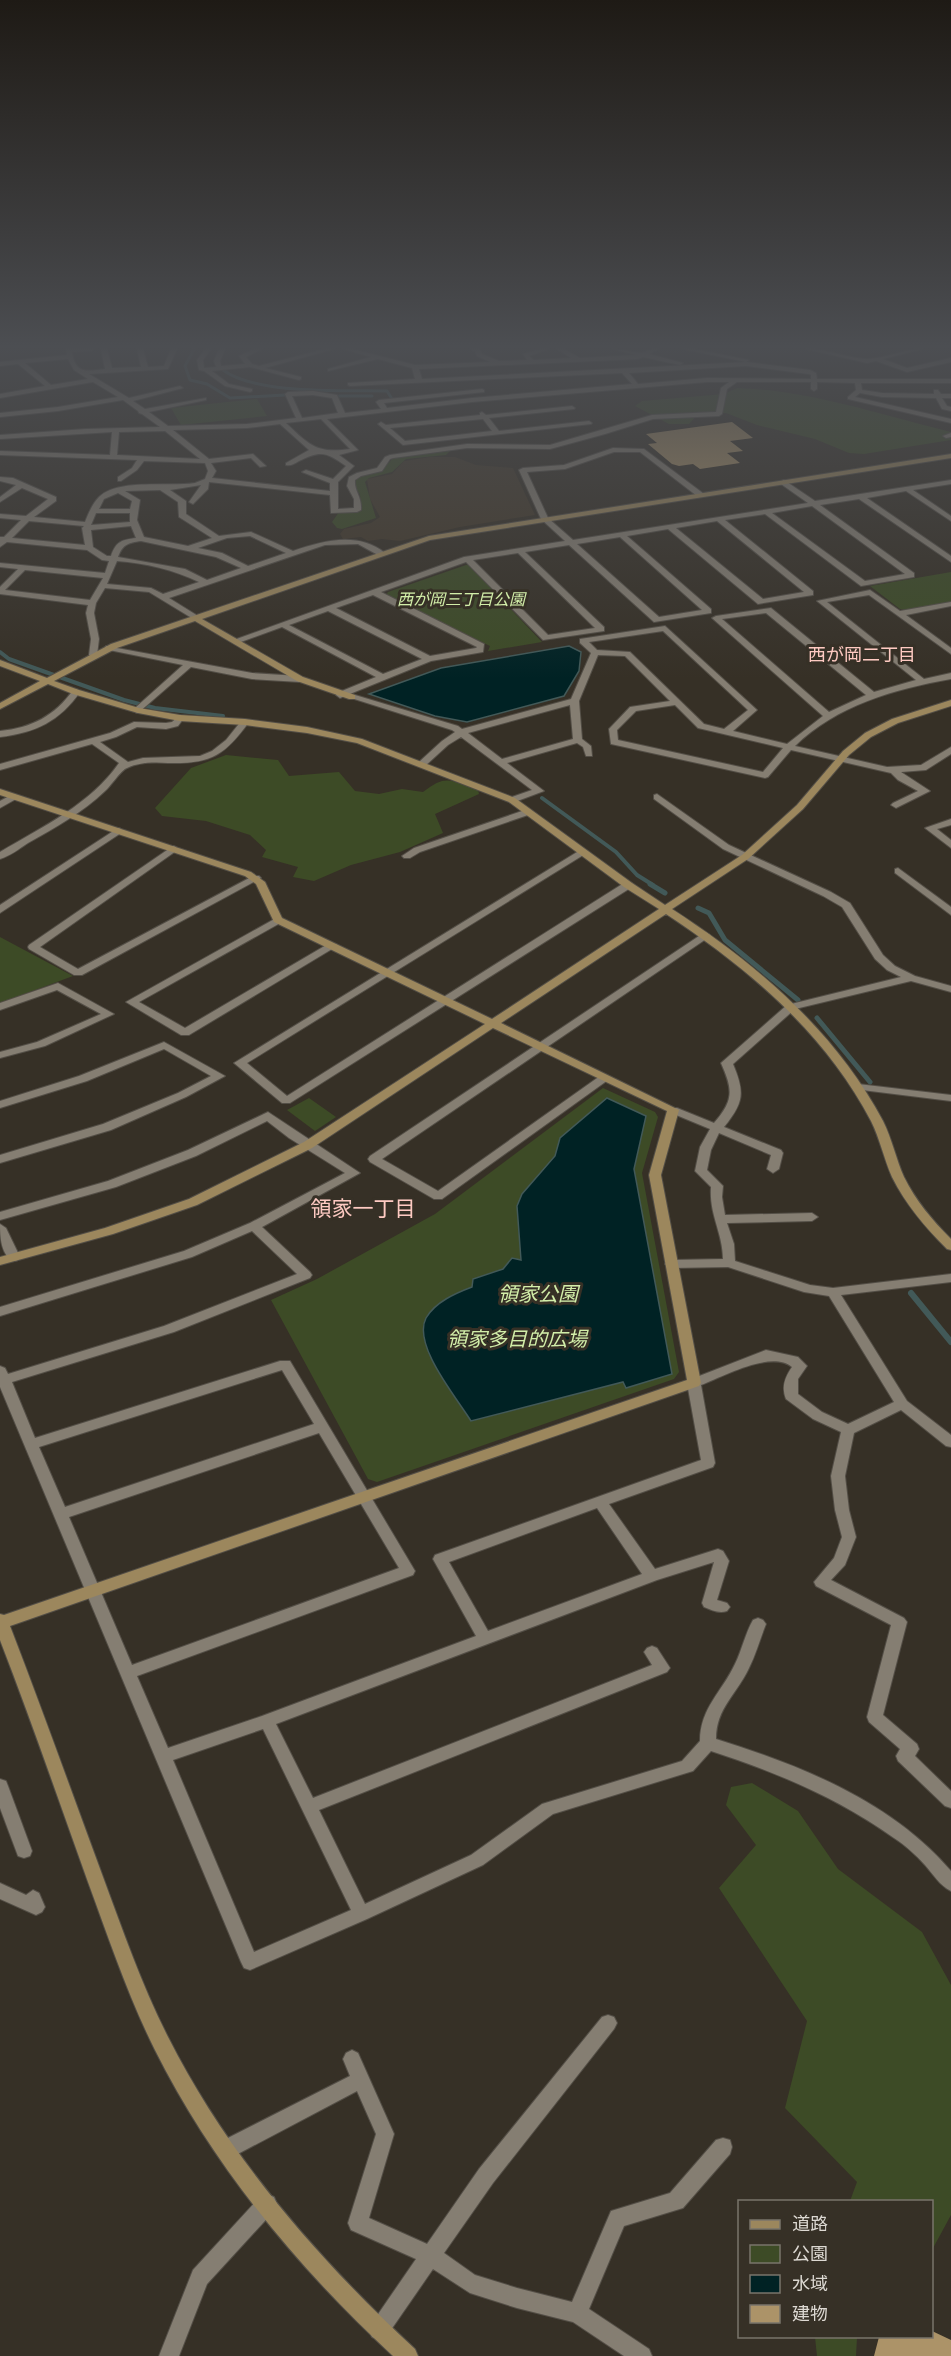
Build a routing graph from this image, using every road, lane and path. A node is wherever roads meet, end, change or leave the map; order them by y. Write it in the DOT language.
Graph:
graph roads {
  1 [pos="141,459"];
  2 [pos="204,459"];
  3 [pos="220,459"];
  4 [pos="256,459"];
  5 [pos="298,459"];
  6 [pos="341,459"];
  7 [pos="386,459"];
  8 [pos="561,459"];
  9 [pos="587,459"];
  10 [pos="654,459"];
  11 [pos="932,459"];
  12 [pos="207,461"];
  13 [pos="288,464"];
  14 [pos="570,465"];
  15 [pos="262,466"];
  16 [pos="306,472"];
  17 [pos="0,479"];
  18 [pos="121,479"];
  19 [pos="206,482"];
  20 [pos="784,482"];
  21 [pos="951,482"];
  22 [pos="334,483"];
  23 [pos="21,485"];
  24 [pos="161,487"];
  25 [pos="907,489"];
  26 [pos="120,491"];
  27 [pos="333,493"];
  28 [pos="700,495"];
  29 [pos="861,497"];
  30 [pos="0,500"];
  31 [pos="193,502"];
  32 [pos="814,504"];
  33 [pos="94,511"];
  34 [pos="132,511"];
  35 [pos="767,512"];
  36 [pos="0,516"];
  37 [pos="28,518"];
  38 [pos="545,519"];
  39 [pos="718,519"];
  40 [pos="951,519"];
  41 [pos="133,524"];
  42 [pos="86,526"];
  43 [pos="670,527"];
  44 [pos="621,534"];
  45 [pos="216,537"];
  46 [pos="141,539"];
  47 [pos="2,541"];
  48 [pos="570,542"];
  49 [pos="89,548"];
  50 [pos="190,548"];
  51 [pos="519,550"];
  52 [pos="381,553"];
  53 [pos="293,554"];
  54 [pos="467,559"];
  55 [pos="951,560"];
  56 [pos="114,561"];
  57 [pos="0,565"];
  58 [pos="23,568"];
  59 [pos="249,569"];
  60 [pos="108,576"];
  61 [pos="207,583"];
  62 [pos="103,586"];
  63 [pos="0,592"];
  64 [pos="374,592"];
  65 [pos="163,597"];
  66 [pos="92,603"];
  67 [pos="951,604"];
  68 [pos="329,608"];
  69 [pos="901,613"];
  70 [pos="195,618"];
  71 [pos="282,624"];
  72 [pos="235,641"];
  73 [pos="109,648"];
  74 [pos="595,652"];
  75 [pos="951,652"];
  76 [pos="93,655"];
  77 [pos="429,659"];
  78 [pos="0,663"];
  79 [pos="189,664"];
  80 [pos="951,676"];
  81 [pos="382,677"];
  82 [pos="300,679"];
  83 [pos="48,681"];
  84 [pos="922,681"];
  85 [pos="76,692"];
  86 [pos="340,695"];
  87 [pos="873,696"];
  88 [pos="575,701"];
  89 [pos="678,702"];
  90 [pos="951,703"];
  91 [pos="1,705"];
  92 [pos="138,710"];
  93 [pos="828,716"];
  94 [pos="180,718"];
  95 [pos="245,722"];
  96 [pos="462,732"];
  97 [pos="726,732"];
  98 [pos="0,734"];
  99 [pos="578,740"];
  100 [pos="93,741"];
  101 [pos="790,747"];
  102 [pos="951,750"];
  103 [pos="589,754"];
  104 [pos="840,759"];
  105 [pos="501,762"];
  106 [pos="422,764"];
  107 [pos="123,766"];
  108 [pos="0,767"];
  109 [pos="894,770"];
  110 [pos="0,792"];
  111 [pos="13,797"];
  112 [pos="657,797"];
  113 [pos="512,800"];
  114 [pos="0,805"];
  115 [pos="896,805"];
  116 [pos="528,812"];
  117 [pos="67,814"];
  118 [pos="951,822"];
  119 [pos="118,831"];
  120 [pos="951,845"];
  121 [pos="173,849"];
  122 [pos="582,852"];
  123 [pos="0,856"];
  124 [pos="406,856"];
  125 [pos="745,857"];
  126 [pos="898,871"];
  127 [pos="256,878"];
  128 [pos="628,885"];
  129 [pos="0,910"];
  130 [pos="666,910"];
  131 [pos="951,912"];
  132 [pos="278,920"];
  133 [pos="705,935"];
  134 [pos="332,946"];
  135 [pos="387,973"];
  136 [pos="911,978"];
  137 [pos="951,989"];
  138 [pos="446,1002"];
  139 [pos="0,1007"];
  140 [pos="791,1007"];
  141 [pos="492,1024"];
  142 [pos="539,1047"];
  143 [pos="0,1055"];
  144 [pos="604,1078"];
  145 [pos="858,1087"];
  146 [pos="951,1098"];
  147 [pos="0,1105"];
  148 [pos="673,1110"];
  149 [pos="718,1128"];
  150 [pos="308,1145"];
  151 [pos="0,1159"];
  152 [pos="773,1169"];
  153 [pos="0,1216"];
  154 [pos="812,1217"];
  155 [pos="719,1219"];
  156 [pos="255,1226"];
  157 [pos="0,1228"];
  158 [pos="951,1245"];
  159 [pos="14,1257"];
  160 [pos="0,1261"];
  161 [pos="729,1263"];
  162 [pos="671,1264"];
  163 [pos="951,1278"];
  164 [pos="832,1292"];
  165 [pos="0,1312"];
  166 [pos="2,1376"];
  167 [pos="694,1383"];
  168 [pos="902,1404"];
  169 [pos="322,1427"];
  170 [pos="848,1430"];
  171 [pos="951,1442"];
  172 [pos="31,1444"];
  173 [pos="367,1497"];
  174 [pos="601,1503"];
  175 [pos="60,1514"];
  176 [pos="652,1576"];
  177 [pos="94,1591"];
  178 [pos="722,1607"];
  179 [pos="0,1622"];
  180 [pos="758,1624"];
  181 [pos="485,1639"];
  182 [pos="652,1652"];
  183 [pos="129,1672"];
  184 [pos="267,1721"];
  185 [pos="708,1743"];
  186 [pos="162,1757"];
  187 [pos="0,1786"];
  188 [pos="951,1801"];
  189 [pos="308,1808"];
  190 [pos="24,1851"];
  191 [pos="951,1883"];
  192 [pos="0,1891"];
  193 [pos="33,1898"];
  194 [pos="361,1914"];
  195 [pos="608,2024"];
  196 [pos="352,2059"];
  197 [pos="360,2080"];
  198 [pos="723,2147"];
  199 [pos="226,2149"];
  200 [pos="267,2204"];
  201 [pos="432,2256"];
  202 [pos="577,2313"];
  203 [pos="379,2330"];
  204 [pos="169,2356"];
  205 [pos="408,2356"];
  206 [pos="642,2356"];
  1 -- 12 [label="street"];
  1 -- 18 [label="street"];
  2 -- 12 [label="street"];
  3 -- 12 [label="street"];
  4 -- 15 [label="street"];
  5 -- 13 [label="street"];
  6 -- 22 [label="street"];
  7 -- 27 [label="street"];
  8 -- 14 [label="street"];
  9 -- 14 [label="street"];
  10 -- 28 [label="street"];
  11 -- 20 [label="street"];
  12 -- 19 [label="street"];
  14 -- 38 [label="street"];
  16 -- 22 [label="street"];
  17 -- 23 [label="street"];
  19 -- 24 [label="street"];
  19 -- 27 [label="street"];
  19 -- 31 [label="street"];
  20 -- 28 [label="street"];
  20 -- 32 [label="street"];
  21 -- 25 [label="street"];
  22 -- 27 [label="street"];
  23 -- 30 [label="street"];
  23 -- 37 [label="street"];
  24 -- 26 [label="street"];
  24 -- 45 [label="street"];
  25 -- 29 [label="street"];
  25 -- 40 [label="street"];
  26 -- 33 [label="street"];
  26 -- 34 [label="street"];
  28 -- 38 [label="street"];
  29 -- 32 [label="street"];
  29 -- 55 [label="street"];
  32 -- 35 [label="street"];
  32 -- 35 [label="street"];
  33 -- 34 [label="street"];
  33 -- 42 [label="street"];
  34 -- 41 [label="street"];
  35 -- 39 [label="street"];
  36 -- 37 [label="street"];
  37 -- 42 [label="street"];
  37 -- 47 [label="street"];
  38 -- 48 [label="street"];
  38 -- 52 [label="street"];
  39 -- 43 [label="street"];
  39 -- 43 [label="street"];
  41 -- 42 [label="street"];
  41 -- 46 [label="street"];
  42 -- 49 [label="street"];
  43 -- 44 [label="street"];
  44 -- 48 [label="street"];
  44 -- 48 [label="street"];
  45 -- 50 [label="street"];
  45 -- 53 [label="street"];
  46 -- 50 [label="street"];
  46 -- 56 [label="street"];
  47 -- 49 [label="street"];
  48 -- 51 [label="street"];
  49 -- 56 [label="street"];
  50 -- 59 [label="street"];
  51 -- 54 [label="street"];
  51 -- 54 [label="street"];
  52 -- 53 [label="street"];
  52 -- 70 [label="street"];
  53 -- 59 [label="street"];
  54 -- 64 [label="street"];
  56 -- 60 [label="street"];
  56 -- 61 [label="street"];
  57 -- 58 [label="street"];
  58 -- 60 [label="street"];
  58 -- 63 [label="street"];
  59 -- 61 [label="street"];
  60 -- 62 [label="street"];
  61 -- 65 [label="street"];
  62 -- 65 [label="street"];
  62 -- 66 [label="street"];
  63 -- 66 [label="street"];
  64 -- 68 [label="street"];
  64 -- 77 [label="street"];
  65 -- 70 [label="street"];
  66 -- 76 [label="street"];
  67 -- 69 [label="street"];
  68 -- 71 [label="street"];
  68 -- 77 [label="street"];
  69 -- 75 [label="street"];
  69 -- 84 [label="street"];
  70 -- 72 [label="street"];
  70 -- 73 [label="street"];
  71 -- 72 [label="street"];
  71 -- 81 [label="street"];
  72 -- 82 [label="street"];
  73 -- 76 [label="street"];
  73 -- 79 [label="street"];
  74 -- 88 [label="street"];
  74 -- 89 [label="street"];
  74 -- 97 [label="street"];
  76 -- 83 [label="street"];
  77 -- 81 [label="street"];
  78 -- 83 [label="street"];
  79 -- 82 [label="street"];
  79 -- 92 [label="street"];
  80 -- 84 [label="street"];
  81 -- 86 [label="street"];
  82 -- 86 [label="street"];
  83 -- 85 [label="street"];
  83 -- 91 [label="street"];
  84 -- 87 [label="street"];
  85 -- 92 [label="street"];
  85 -- 98 [label="street"];
  86 -- 96 [label="street"];
  87 -- 93 [label="street"];
  87 -- 93 [label="street"];
  88 -- 96 [label="street"];
  88 -- 99 [label="street"];
  89 -- 97 [label="street"];
  89 -- 101 [label="street"];
  90 -- 104 [label="street"];
  92 -- 94 [label="street"];
  93 -- 101 [label="street"];
  94 -- 95 [label="street"];
  94 -- 100 [label="street"];
  95 -- 106 [label="street"];
  95 -- 107 [label="street"];
  96 -- 105 [label="street"];
  96 -- 106 [label="street"];
  97 -- 101 [label="street"];
  99 -- 103 [label="street"];
  99 -- 105 [label="street"];
  100 -- 107 [label="street"];
  100 -- 108 [label="street"];
  101 -- 104 [label="street"];
  102 -- 109 [label="street"];
  104 -- 109 [label="street"];
  104 -- 125 [label="street"];
  105 -- 113 [label="street"];
  106 -- 113 [label="street"];
  107 -- 117 [label="street"];
  109 -- 115 [label="street"];
  110 -- 111 [label="street"];
  111 -- 114 [label="street"];
  111 -- 117 [label="street"];
  112 -- 125 [label="street"];
  113 -- 116 [label="street"];
  116 -- 122 [label="street"];
  116 -- 124 [label="street"];
  117 -- 119 [label="street"];
  117 -- 123 [label="street"];
  118 -- 120 [label="street"];
  119 -- 121 [label="street"];
  119 -- 129 [label="street"];
  121 -- 127 [label="street"];
  121 -- 127 [label="street"];
  122 -- 128 [label="street"];
  122 -- 135 [label="street"];
  125 -- 130 [label="street"];
  125 -- 136 [label="street"];
  126 -- 131 [label="street"];
  127 -- 132 [label="street"];
  128 -- 130 [label="street"];
  128 -- 138 [label="street"];
  130 -- 133 [label="street"];
  130 -- 141 [label="street"];
  132 -- 134 [label="street"];
  132 -- 134 [label="street"];
  133 -- 140 [label="street"];
  133 -- 142 [label="street"];
  134 -- 135 [label="street"];
  135 -- 138 [label="street"];
  135 -- 138 [label="street"];
  136 -- 137 [label="street"];
  136 -- 140 [label="street"];
  138 -- 141 [label="street"];
  139 -- 143 [label="street"];
  140 -- 145 [label="street"];
  140 -- 149 [label="street"];
  141 -- 142 [label="street"];
  141 -- 150 [label="street"];
  142 -- 144 [label="street"];
  142 -- 144 [label="street"];
  144 -- 148 [label="street"];
  145 -- 146 [label="street"];
  145 -- 158 [label="street"];
  147 -- 151 [label="street"];
  148 -- 149 [label="street"];
  148 -- 162 [label="street"];
  149 -- 152 [label="street"];
  149 -- 155 [label="street"];
  150 -- 153 [label="street"];
  150 -- 156 [label="street"];
  150 -- 159 [label="street"];
  154 -- 155 [label="street"];
  155 -- 161 [label="street"];
  156 -- 165 [label="street"];
  156 -- 166 [label="street"];
  157 -- 159 [label="street"];
  159 -- 160 [label="street"];
  161 -- 162 [label="street"];
  161 -- 164 [label="street"];
  162 -- 167 [label="street"];
  163 -- 164 [label="street"];
  164 -- 168 [label="street"];
  166 -- 172 [label="street"];
  167 -- 170 [label="street"];
  167 -- 173 [label="street"];
  167 -- 174 [label="street"];
  168 -- 170 [label="street"];
  168 -- 171 [label="street"];
  169 -- 172 [label="street"];
  169 -- 173 [label="street"];
  169 -- 175 [label="street"];
  170 -- 188 [label="street"];
  172 -- 175 [label="street"];
  173 -- 177 [label="street"];
  173 -- 183 [label="street"];
  174 -- 176 [label="street"];
  174 -- 181 [label="street"];
  175 -- 177 [label="street"];
  176 -- 178 [label="street"];
  176 -- 181 [label="street"];
  177 -- 179 [label="street"];
  177 -- 183 [label="street"];
  179 -- 199 [label="street"];
  180 -- 185 [label="street"];
  181 -- 184 [label="street"];
  182 -- 189 [label="street"];
  183 -- 186 [label="street"];
  184 -- 186 [label="street"];
  184 -- 189 [label="street"];
  185 -- 191 [label="street"];
  185 -- 194 [label="street"];
  186 -- 194 [label="street"];
  187 -- 190 [label="street"];
  189 -- 194 [label="street"];
  192 -- 193 [label="street"];
  195 -- 201 [label="street"];
  196 -- 197 [label="street"];
  197 -- 199 [label="street"];
  197 -- 201 [label="street"];
  198 -- 202 [label="street"];
  199 -- 200 [label="street"];
  200 -- 203 [label="street"];
  200 -- 204 [label="street"];
  201 -- 202 [label="street"];
  201 -- 203 [label="street"];
  202 -- 206 [label="street"];
  203 -- 205 [label="street"];
}
